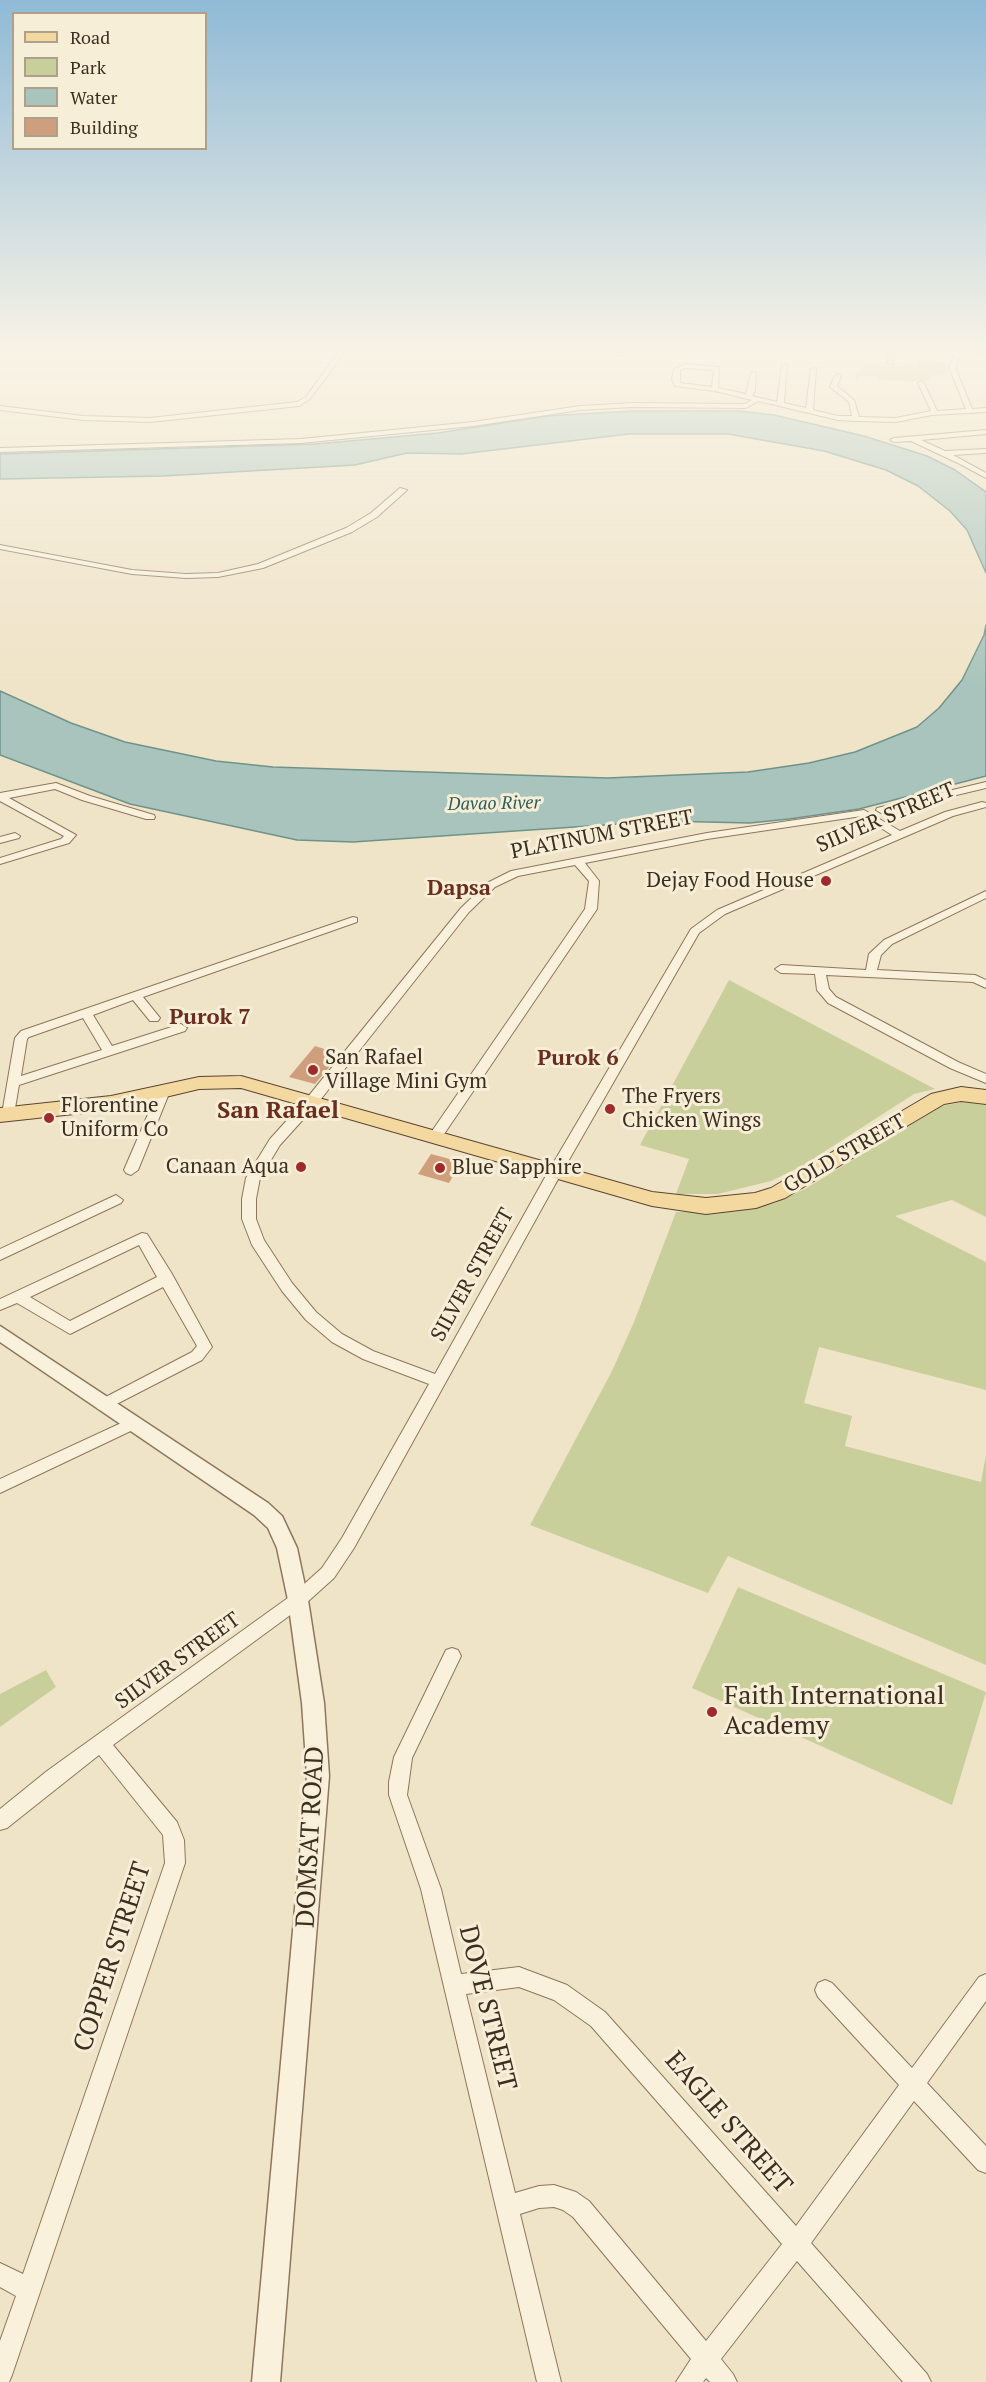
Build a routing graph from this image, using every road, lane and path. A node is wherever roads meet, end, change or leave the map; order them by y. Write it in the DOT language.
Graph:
graph roads {
  1 [pos="964,464"];
  2 [pos="986,476"];
  3 [pos="403,490"];
  4 [pos="0,547"];
  5 [pos="986,785"];
  6 [pos="0,796"];
  7 [pos="982,805"];
  8 [pos="881,810"];
  9 [pos="150,817"];
  10 [pos="899,835"];
  11 [pos="15,836"];
  12 [pos="0,840"];
  13 [pos="578,860"];
  14 [pos="0,861"];
  15 [pos="986,894"];
  16 [pos="353,920"];
  17 [pos="781,969"];
  18 [pos="820,970"];
  19 [pos="871,974"];
  20 [pos="985,983"];
  21 [pos="135,995"];
  22 [pos="86,1012"];
  23 [pos="154,1018"];
  24 [pos="181,1028"];
  25 [pos="108,1050"];
  26 [pos="986,1079"];
  27 [pos="13,1083"];
  28 [pos="164,1091"];
  29 [pos="986,1097"];
  30 [pos="312,1101"];
  31 [pos="4,1114"];
  32 [pos="435,1137"];
  33 [pos="131,1170"];
  34 [pos="555,1172"];
  35 [pos="116,1200"];
  36 [pos="0,1255"];
  37 [pos="167,1278"];
  38 [pos="18,1297"];
  39 [pos="0,1305"];
  40 [pos="0,1333"];
  41 [pos="439,1382"];
  42 [pos="103,1405"];
  43 [pos="132,1424"];
  44 [pos="0,1486"];
  45 [pos="298,1600"];
  46 [pos="452,1656"];
  47 [pos="102,1745"];
  48 [pos="0,1821"];
  49 [pos="453,1984"];
  50 [pos="986,1984"];
  51 [pos="825,1990"];
  52 [pos="913,2084"];
  53 [pos="986,2162"];
  54 [pos="508,2206"];
  55 [pos="798,2242"];
  56 [pos="0,2274"];
  57 [pos="30,2291"];
  58 [pos="708,2359"];
  59 [pos="0,2375"];
  60 [pos="266,2382"];
  61 [pos="549,2382"];
  62 [pos="688,2382"];
  63 [pos="725,2382"];
  64 [pos="919,2382"];
  1 -- 2 [label="street"];
  3 -- 4 [label="street"];
  5 -- 8 [label="street"];
  6 -- 9 [label="street"];
  6 -- 14 [label="street"];
  7 -- 10 [label="street, SILVER STREET"];
  10 -- 13 [label="street, PLATINUM STREET"];
  10 -- 34 [label="street, SILVER STREET"];
  11 -- 12 [label="street"];
  13 -- 30 [label="street, PLATINUM STREET"];
  13 -- 32 [label="street"];
  15 -- 19 [label="street"];
  16 -- 21 [label="street"];
  17 -- 18 [label="street"];
  18 -- 19 [label="street"];
  18 -- 26 [label="street"];
  19 -- 20 [label="street"];
  21 -- 22 [label="street"];
  21 -- 23 [label="street"];
  22 -- 25 [label="street"];
  22 -- 27 [label="street"];
  24 -- 25 [label="street"];
  25 -- 27 [label="street"];
  27 -- 31 [label="street"];
  28 -- 30 [label="main road, GOLD STREET"];
  28 -- 31 [label="main road, GOLD STREET"];
  28 -- 33 [label="street"];
  29 -- 34 [label="main road, GOLD STREET"];
  30 -- 32 [label="main road, GOLD STREET"];
  30 -- 41 [label="street, PLATINUM STREET"];
  32 -- 34 [label="main road, GOLD STREET"];
  34 -- 41 [label="street, SILVER STREET"];
  35 -- 36 [label="street"];
  37 -- 38 [label="street"];
  37 -- 38 [label="street"];
  37 -- 42 [label="street"];
  38 -- 39 [label="street"];
  40 -- 42 [label="street, DOMSAT ROAD"];
  41 -- 45 [label="street, SILVER STREET"];
  42 -- 43 [label="street, DOMSAT ROAD"];
  43 -- 44 [label="street"];
  43 -- 45 [label="street, DOMSAT ROAD"];
  45 -- 47 [label="street, SILVER STREET"];
  45 -- 60 [label="street, DOMSAT ROAD"];
  46 -- 49 [label="street, DOVE STREET"];
  47 -- 48 [label="street"];
  47 -- 57 [label="street, COPPER STREET"];
  49 -- 54 [label="street, DOVE STREET"];
  49 -- 55 [label="street, EAGLE STREET"];
  50 -- 52 [label="street"];
  51 -- 52 [label="street"];
  52 -- 53 [label="street"];
  52 -- 55 [label="street"];
  54 -- 58 [label="street"];
  54 -- 61 [label="street, DOVE STREET"];
  55 -- 58 [label="street"];
  55 -- 64 [label="street, EAGLE STREET"];
  56 -- 57 [label="street"];
  57 -- 59 [label="street, COPPER STREET"];
  58 -- 62 [label="street"];
  58 -- 63 [label="street"];
}
